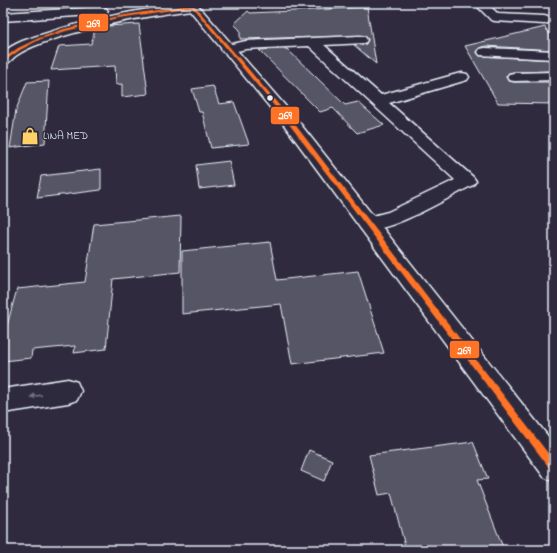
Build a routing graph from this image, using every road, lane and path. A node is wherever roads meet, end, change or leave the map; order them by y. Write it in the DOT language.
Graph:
graph roads {
  1 [pos="8,3"];
  2 [pos="326,3"];
  3 [pos="339,3"];
  4 [pos="480,3"];
  5 [pos="191,4"];
  6 [pos="3,12"];
  7 [pos="3,17"];
  8 [pos="123,17"];
  9 [pos="494,17"];
  10 [pos="544,20"];
  11 [pos="501,29"];
  12 [pos="360,40"];
  13 [pos="312,42"];
  14 [pos="228,49"];
  15 [pos="485,52"];
  16 [pos="554,55"];
  17 [pos="3,61"];
  18 [pos="514,76"];
  19 [pos="554,76"];
  20 [pos="462,77"];
  21 [pos="378,101"];
  22 [pos="368,224"];
  23 [pos="68,392"];
  24 [pos="3,400"];
  25 [pos="554,467"];
  1 -- 6 [label="main road"];
  2 -- 3 [label="main road"];
  4 -- 9 [label="main road"];
  5 -- 8 [label="main road"];
  5 -- 14 [label="main road"];
  7 -- 8 [label="main road"];
  8 -- 17 [label="main road"];
  9 -- 10 [label="main road"];
  9 -- 11 [label="main road"];
  12 -- 13 [label="main road"];
  13 -- 14 [label="main road"];
  13 -- 21 [label="main road"];
  14 -- 22 [label="main road"];
  15 -- 16 [label="main road"];
  18 -- 19 [label="main road"];
  20 -- 21 [label="main road"];
  21 -- 22 [label="main road"];
  22 -- 25 [label="main road"];
  23 -- 24 [label="main road, one-way"];
}
